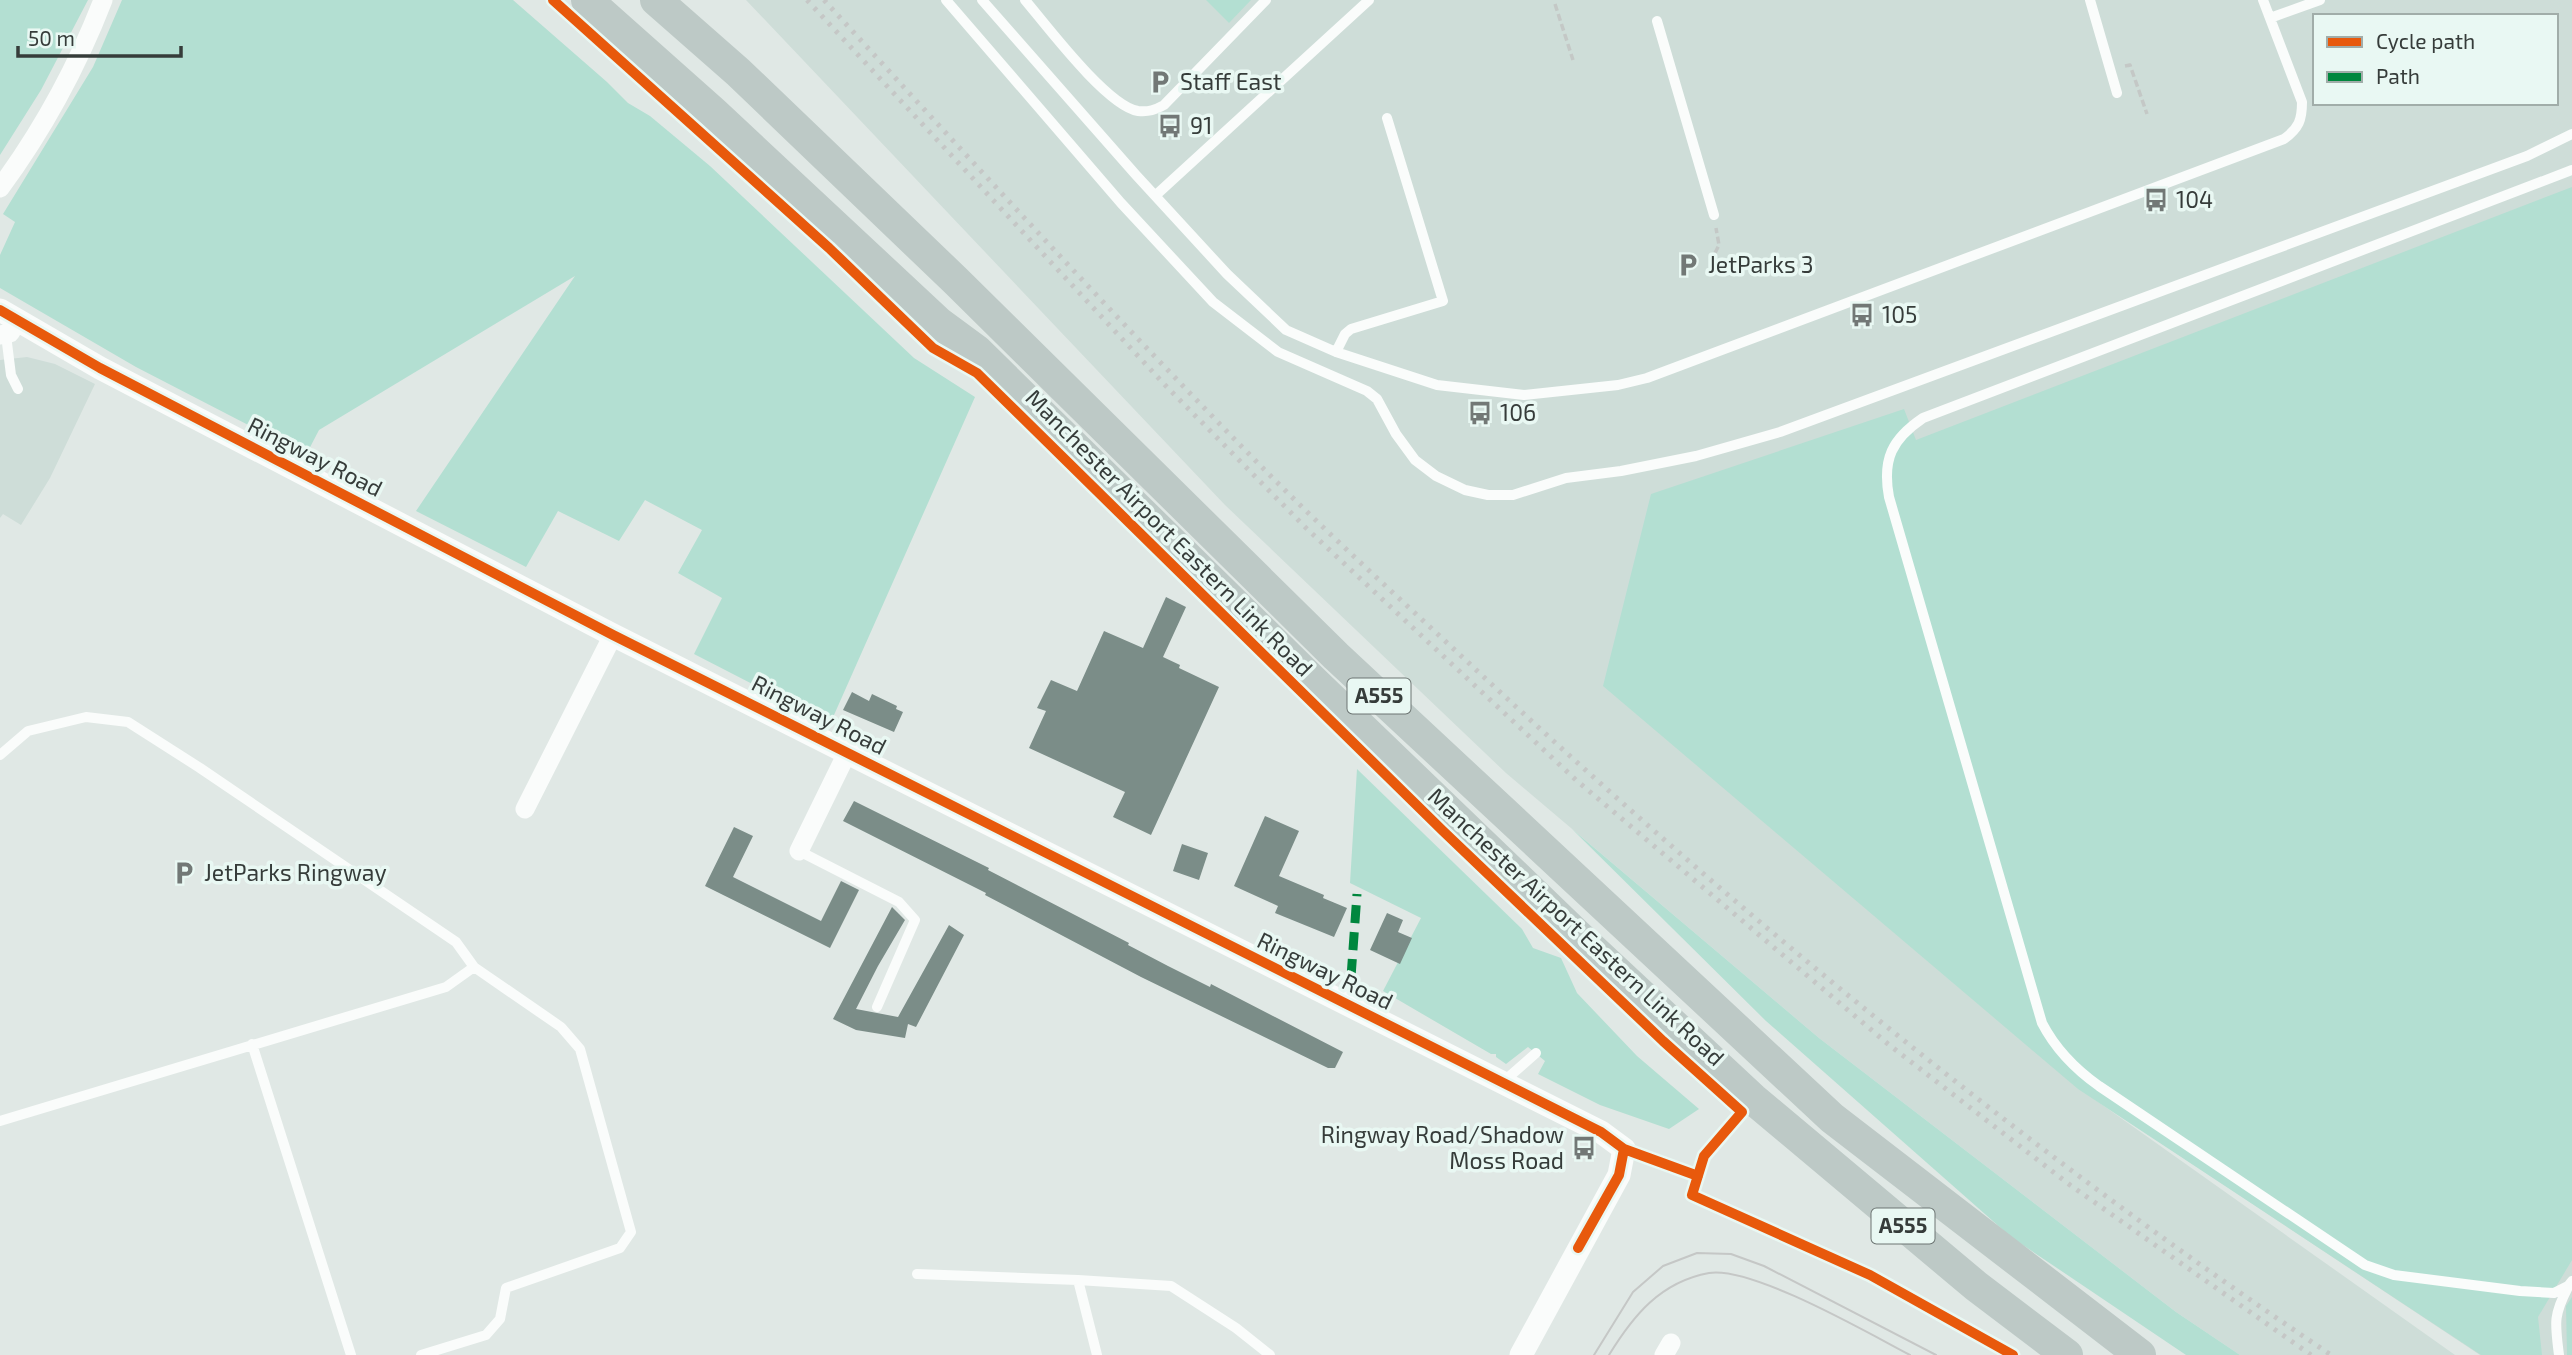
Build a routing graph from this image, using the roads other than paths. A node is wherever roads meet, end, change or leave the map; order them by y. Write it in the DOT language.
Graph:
graph roads {
  1 [pos="103,0"];
  2 [pos="587,0"];
  3 [pos="656,0"];
  4 [pos="946,0"];
  5 [pos="982,0"];
  6 [pos="1025,0"];
  7 [pos="1266,0"];
  8 [pos="1369,0"];
  9 [pos="2090,0"];
  10 [pos="2263,0"];
  11 [pos="2320,0"];
  12 [pos="2270,18"];
  13 [pos="1657,20"];
  14 [pos="2117,93"];
  15 [pos="1387,118"];
  16 [pos="2572,134"];
  17 [pos="2572,170"];
  18 [pos="0,188"];
  19 [pos="1156,195"];
  20 [pos="1714,215"];
  21 [pos="6,325"];
  22 [pos="1336,352"];
  23 [pos="18,389"];
  24 [pos="613,635"];
  25 [pos="847,753"];
  26 [pos="0,755"];
  27 [pos="525,809"];
  28 [pos="799,851"];
  29 [pos="474,967"];
  30 [pos="877,1007"];
  31 [pos="252,1044"];
  32 [pos="1536,1054"];
  33 [pos="1502,1082"];
  34 [pos="0,1121"];
  35 [pos="916,1274"];
  36 [pos="1078,1280"];
  37 [pos="2570,1283"];
  38 [pos="351,1355"];
  39 [pos="421,1355"];
  40 [pos="1097,1355"];
  41 [pos="1270,1355"];
  42 [pos="1521,1355"];
  43 [pos="2067,1355"];
  44 [pos="2140,1355"];
  45 [pos="2558,1355"];
  1 -- 18 [label="street"];
  2 -- 43 [label="highway, Manchester Airport Eastern Link Road / A555"];
  3 -- 44 [label="highway, Manchester Airport Eastern Link Road / A555"];
  4 -- 16 [label="lane"];
  5 -- 19 [label="lane"];
  6 -- 7 [label="lane"];
  8 -- 19 [label="lane"];
  9 -- 14 [label="lane"];
  10 -- 12 [label="lane"];
  11 -- 12 [label="lane"];
  12 -- 22 [label="lane"];
  13 -- 20 [label="lane"];
  15 -- 22 [label="lane"];
  17 -- 37 [label="lane"];
  19 -- 22 [label="lane"];
  21 -- 23 [label="lane"];
  21 -- 24 [label="street, Ringway Road"];
  24 -- 25 [label="street, Ringway Road"];
  24 -- 27 [label="street"];
  25 -- 28 [label="street"];
  25 -- 33 [label="street, Ringway Road"];
  26 -- 29 [label="lane"];
  28 -- 30 [label="lane"];
  29 -- 31 [label="lane"];
  29 -- 39 [label="lane"];
  31 -- 34 [label="lane"];
  31 -- 38 [label="lane"];
  32 -- 33 [label="lane"];
  33 -- 42 [label="street, Ringway Road"];
  35 -- 36 [label="lane"];
  36 -- 40 [label="lane"];
  36 -- 41 [label="lane"];
  37 -- 45 [label="lane"];
}
